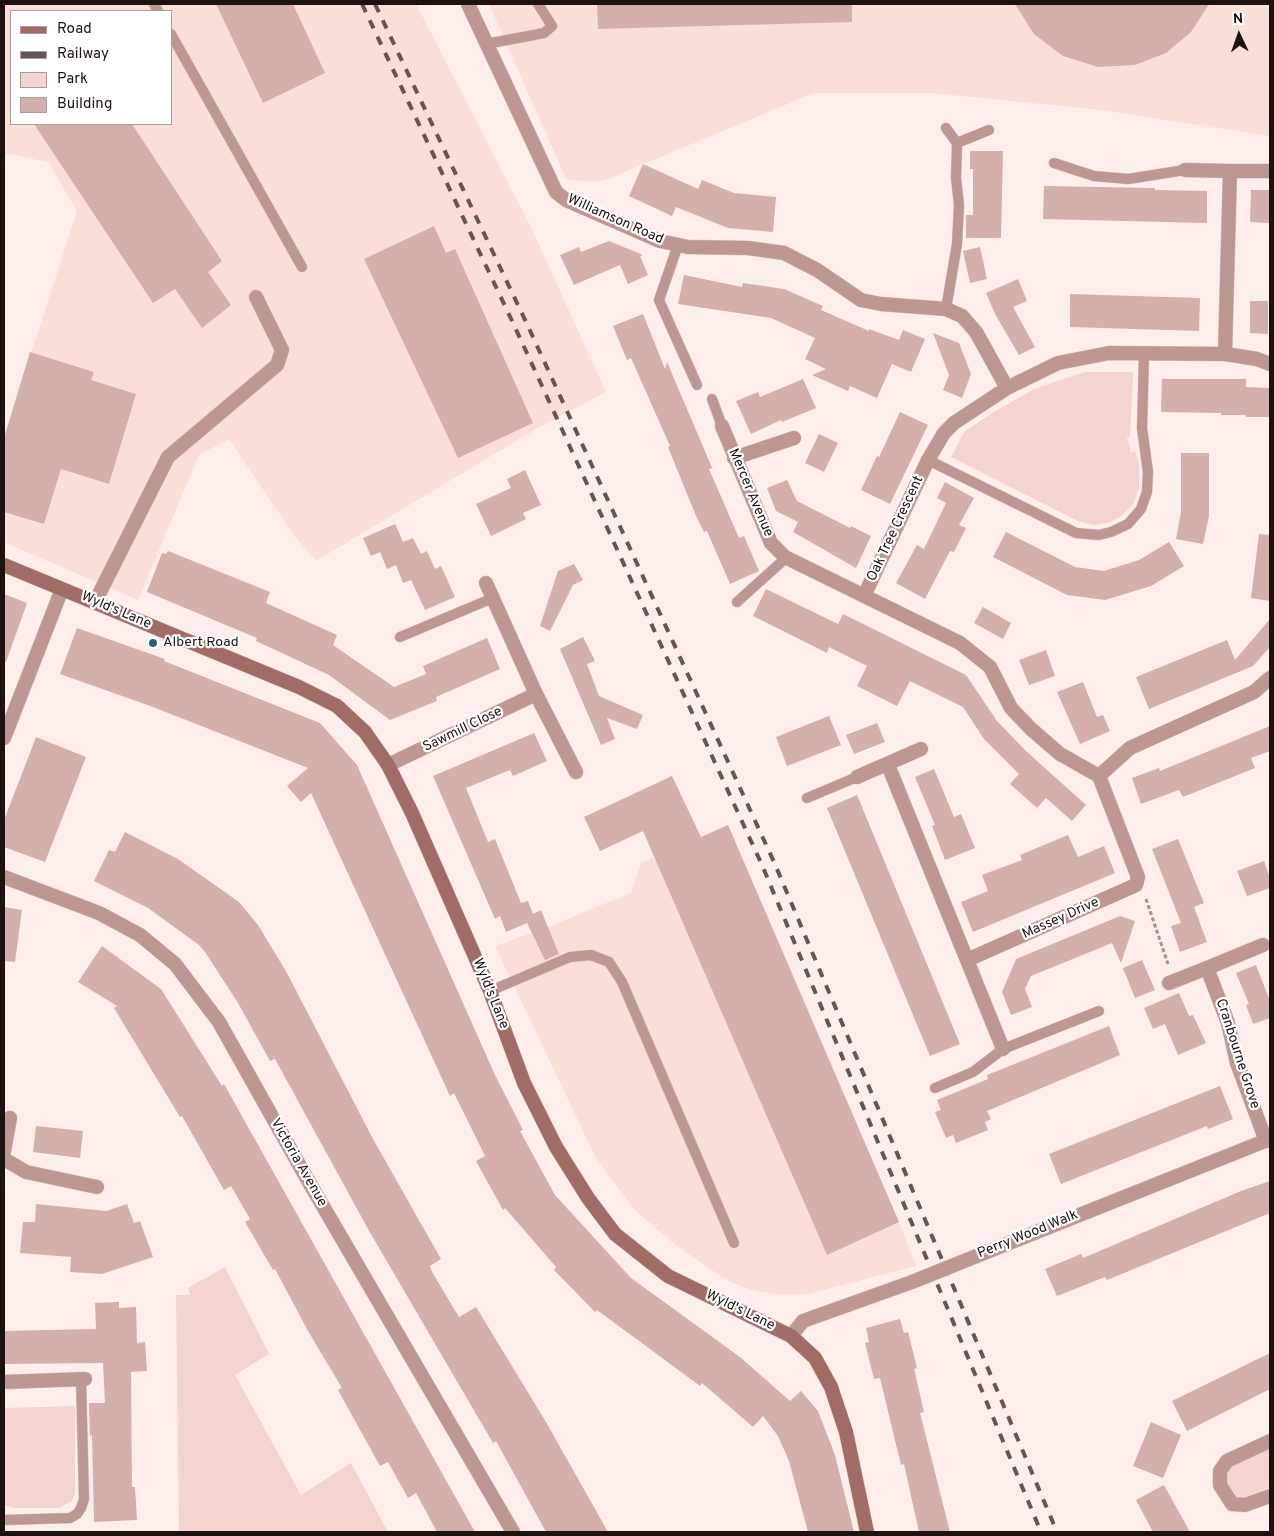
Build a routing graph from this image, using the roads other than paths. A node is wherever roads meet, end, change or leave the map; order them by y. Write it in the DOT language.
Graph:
graph roads {
  1 [pos="468,4"];
  2 [pos="538,4"];
  3 [pos="172,36"];
  4 [pos="486,44"];
  5 [pos="946,128"];
  6 [pos="988,130"];
  7 [pos="957,143"];
  8 [pos="1054,163"];
  9 [pos="1185,170"];
  10 [pos="1230,171"];
  11 [pos="1270,171"];
  12 [pos="678,245"];
  13 [pos="302,267"];
  14 [pos="256,297"];
  15 [pos="946,309"];
  16 [pos="1144,353"];
  17 [pos="1225,354"];
  18 [pos="1270,364"];
  19 [pos="696,385"];
  20 [pos="1007,388"];
  21 [pos="712,399"];
  22 [pos="722,426"];
  23 [pos="794,438"];
  24 [pos="734,458"];
  25 [pos="928,460"];
  26 [pos="787,557"];
  27 [pos="4,565"];
  28 [pos="486,583"];
  29 [pos="62,588"];
  30 [pos="864,596"];
  31 [pos="493,598"];
  32 [pos="95,602"];
  33 [pos="737,602"];
  34 [pos="400,637"];
  35 [pos="1270,678"];
  36 [pos="536,694"];
  37 [pos="4,738"];
  38 [pos="921,749"];
  39 [pos="388,765"];
  40 [pos="888,765"];
  41 [pos="576,772"];
  42 [pos="1098,776"];
  43 [pos="857,777"];
  44 [pos="807,798"];
  45 [pos="4,877"];
  46 [pos="1267,944"];
  47 [pos="967,960"];
  48 [pos="1207,968"];
  49 [pos="1172,982"];
  50 [pos="490,991"];
  51 [pos="1099,1011"];
  52 [pos="1002,1049"];
  53 [pos="935,1088"];
  54 [pos="10,1118"];
  55 [pos="1268,1140"];
  56 [pos="4,1151"];
  57 [pos="4,1159"];
  58 [pos="97,1187"];
  59 [pos="734,1242"];
  60 [pos="791,1336"];
  61 [pos="83,1379"];
  62 [pos="4,1382"];
  63 [pos="1270,1441"];
  64 [pos="1270,1496"];
  65 [pos="4,1520"];
  66 [pos="513,1532"];
  67 [pos="867,1532"];
  1 -- 4 [label="street, Williamson Road"];
  2 -- 4 [label="lane"];
  3 -- 13 [label="lane"];
  4 -- 12 [label="street, Williamson Road"];
  5 -- 7 [label="lane"];
  6 -- 7 [label="lane"];
  7 -- 15 [label="lane"];
  8 -- 9 [label="lane"];
  9 -- 10 [label="street"];
  10 -- 11 [label="street"];
  10 -- 17 [label="street"];
  12 -- 15 [label="street, Williamson Road"];
  12 -- 19 [label="lane"];
  14 -- 32 [label="street"];
  15 -- 20 [label="street, Williamson Road"];
  16 -- 17 [label="street, Oak Tree Crescent"];
  16 -- 20 [label="street, Oak Tree Crescent"];
  16 -- 25 [label="lane"];
  17 -- 18 [label="street, Oak Tree Crescent"];
  20 -- 25 [label="street, Oak Tree Crescent"];
  21 -- 22 [label="lane"];
  22 -- 24 [label="street, Mercer Avenue"];
  23 -- 24 [label="street"];
  24 -- 26 [label="street, Mercer Avenue"];
  25 -- 30 [label="street, Oak Tree Crescent"];
  26 -- 30 [label="street, Mercer Avenue"];
  26 -- 33 [label="lane"];
  27 -- 29 [label="main road, Wyld's Lane"];
  28 -- 31 [label="street"];
  29 -- 32 [label="main road, Wyld's Lane"];
  29 -- 37 [label="street"];
  30 -- 42 [label="street, Oak Tree Crescent"];
  31 -- 34 [label="lane"];
  31 -- 36 [label="street"];
  32 -- 39 [label="main road, Wyld's Lane"];
  35 -- 42 [label="street"];
  36 -- 39 [label="street, Sawmill Close"];
  36 -- 41 [label="street"];
  38 -- 40 [label="street"];
  39 -- 50 [label="main road, Wyld's Lane"];
  40 -- 43 [label="street"];
  40 -- 47 [label="street"];
  42 -- 47 [label="street, Massey Drive"];
  43 -- 44 [label="lane"];
  45 -- 66 [label="street, Victoria Avenue"];
  46 -- 48 [label="street"];
  47 -- 52 [label="street"];
  48 -- 49 [label="street"];
  48 -- 55 [label="street, Cranbourne Grove"];
  50 -- 59 [label="lane"];
  50 -- 60 [label="main road, Wyld's Lane"];
  51 -- 52 [label="lane"];
  52 -- 53 [label="lane"];
  54 -- 56 [label="street"];
  55 -- 60 [label="street, Perry Wood Walk, bridge"];
  57 -- 58 [label="street"];
  60 -- 67 [label="main road, Wyld's Lane"];
  61 -- 62 [label="street"];
  61 -- 65 [label="lane"];
  63 -- 64 [label="street"];
}
